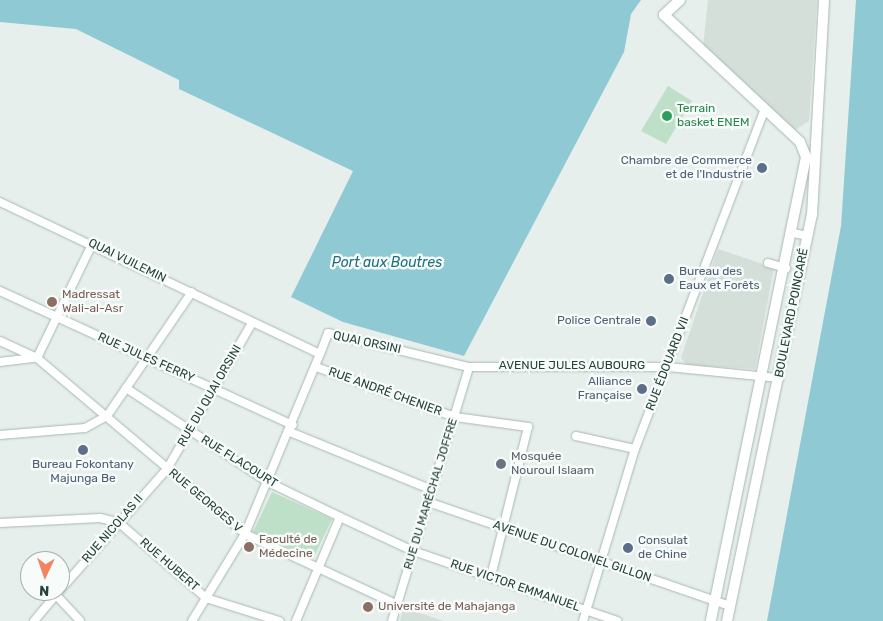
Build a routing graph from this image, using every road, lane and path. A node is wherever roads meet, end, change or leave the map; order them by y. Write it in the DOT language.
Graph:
graph roads {
  1 [pos="680,0"];
  2 [pos="824,0"];
  3 [pos="764,111"];
  4 [pos="806,157"];
  5 [pos="817,158"];
  6 [pos="0,202"];
  7 [pos="793,233"];
  8 [pos="808,236"];
  9 [pos="92,244"];
  10 [pos="768,262"];
  11 [pos="786,268"];
  12 [pos="0,291"];
  13 [pos="192,292"];
  14 [pos="56,318"];
  15 [pos="252,323"];
  16 [pos="0,342"];
  17 [pos="320,354"];
  18 [pos="38,358"];
  19 [pos="144,358"];
  20 [pos="0,362"];
  21 [pos="316,367"];
  22 [pos="469,367"];
  23 [pos="668,367"];
  24 [pos="764,377"];
  25 [pos="779,378"];
  26 [pos="126,388"];
  27 [pos="214,388"];
  28 [pos="107,416"];
  29 [pos="455,417"];
  30 [pos="292,428"];
  31 [pos="190,430"];
  32 [pos="0,435"];
  33 [pos="576,436"];
  34 [pos="635,449"];
  35 [pos="166,468"];
  36 [pos="742,481"];
  37 [pos="268,482"];
  38 [pos="756,485"];
  39 [pos="432,490"];
  40 [pos="428,502"];
  41 [pos="340,517"];
  42 [pos="118,522"];
  43 [pos="0,523"];
  44 [pos="504,528"];
  45 [pos="245,534"];
  46 [pos="413,550"];
  47 [pos="600,561"];
  48 [pos="318,571"];
  49 [pos="491,577"];
  50 [pos="70,578"];
  51 [pos="206,598"];
  52 [pos="51,601"];
  53 [pos="65,601"];
  54 [pos="716,601"];
  55 [pos="398,605"];
  56 [pos="730,606"];
  57 [pos="587,610"];
  58 [pos="34,621"];
  59 [pos="80,621"];
  60 [pos="192,621"];
  61 [pos="279,621"];
  62 [pos="296,621"];
  63 [pos="392,621"];
  64 [pos="583,621"];
  65 [pos="617,621"];
  66 [pos="711,621"];
  67 [pos="727,621"];
  1 -- 3 [label="street"];
  2 -- 5 [label="street, BOULEVARD POINCARÉ"];
  3 -- 4 [label="street"];
  3 -- 23 [label="street, RUE ÉDOUARD VII"];
  4 -- 5 [label="street"];
  4 -- 7 [label="street, BOULEVARD POINCARÉ"];
  5 -- 8 [label="street, BOULEVARD POINCARÉ"];
  6 -- 9 [label="street, QUAI VUILEMIN"];
  7 -- 8 [label="street"];
  7 -- 11 [label="street, BOULEVARD POINCARÉ"];
  8 -- 25 [label="street, BOULEVARD POINCARÉ"];
  9 -- 13 [label="street, QUAI VUILEMIN"];
  9 -- 14 [label="street"];
  10 -- 11 [label="street"];
  11 -- 24 [label="street, BOULEVARD POINCARÉ"];
  12 -- 14 [label="street, RUE JULES FERRY"];
  13 -- 15 [label="street, QUAI VUILEMIN"];
  13 -- 19 [label="street"];
  14 -- 18 [label="street"];
  14 -- 19 [label="street, RUE JULES FERRY"];
  15 -- 17 [label="street, QUAI ORSINI"];
  15 -- 27 [label="street, RUE DU QUAI ORSINI"];
  16 -- 18 [label="street, RUE GEORGES V"];
  17 -- 21 [label="street"];
  17 -- 22 [label="street, QUAI ORSINI"];
  18 -- 20 [label="street"];
  18 -- 28 [label="street, RUE GEORGES V"];
  19 -- 26 [label="street"];
  19 -- 27 [label="street, RUE JULES FERRY"];
  21 -- 29 [label="street, RUE ANDRÉ CHENIER"];
  21 -- 30 [label="street"];
  22 -- 23 [label="street, AVENUE JULES AUBOURG"];
  22 -- 29 [label="street, RUE DU MARÉCHAL JOFFRE"];
  23 -- 24 [label="street, AVENUE JULES AUBOURG"];
  23 -- 34 [label="street, RUE ÉDOUARD VII"];
  24 -- 25 [label="street, AVENUE JULES AUBOURG"];
  24 -- 36 [label="street, BOULEVARD POINCARÉ"];
  25 -- 38 [label="street, BOULEVARD POINCARÉ"];
  26 -- 28 [label="street"];
  26 -- 31 [label="street, RUE FLACOURT"];
  27 -- 30 [label="street, RUE JULES FERRY"];
  27 -- 31 [label="street, RUE DU QUAI ORSINI"];
  28 -- 32 [label="street"];
  28 -- 35 [label="street, RUE GEORGES V"];
  29 -- 39 [label="street, RUE DU MARÉCHAL JOFFRE"];
  29 -- 44 [label="street, RUE ANDRÉ CHENIER"];
  30 -- 37 [label="street"];
  30 -- 39 [label="street, RUE JULES FERRY"];
  31 -- 35 [label="street, RUE DU QUAI ORSINI"];
  31 -- 37 [label="street, RUE FLACOURT"];
  33 -- 34 [label="street"];
  34 -- 47 [label="street, RUE ÉDOUARD VII"];
  35 -- 42 [label="street, RUE NICOLAS II"];
  35 -- 45 [label="street, RUE GEORGES V"];
  36 -- 38 [label="street"];
  36 -- 54 [label="street, BOULEVARD POINCARÉ"];
  37 -- 41 [label="street, RUE FLACOURT"];
  37 -- 45 [label="street"];
  38 -- 56 [label="street, BOULEVARD POINCARÉ"];
  39 -- 40 [label="street, RUE DU MARÉCHAL JOFFRE"];
  40 -- 44 [label="street, AVENUE DU COLONEL GILLON"];
  40 -- 46 [label="street, RUE DU MARÉCHAL JOFFRE"];
  41 -- 46 [label="street, RUE FLACOURT"];
  41 -- 48 [label="street"];
  42 -- 43 [label="street"];
  42 -- 50 [label="street, RUE NICOLAS II"];
  42 -- 51 [label="street, RUE HUBERT"];
  44 -- 47 [label="street, AVENUE DU COLONEL GILLON"];
  44 -- 49 [label="street"];
  45 -- 48 [label="street, RUE GEORGES V"];
  45 -- 51 [label="street"];
  46 -- 49 [label="street, RUE VICTOR EMMANUEL"];
  46 -- 55 [label="street, RUE DU MARÉCHAL JOFFRE"];
  47 -- 54 [label="street, AVENUE DU COLONEL GILLON"];
  47 -- 57 [label="street, RUE ÉDOUARD VII"];
  48 -- 55 [label="street, RUE GEORGES V"];
  48 -- 62 [label="street"];
  49 -- 57 [label="street, RUE VICTOR EMMANUEL"];
  51 -- 60 [label="street"];
  51 -- 61 [label="street, RUE HUBERT"];
  52 -- 58 [label="street, RUE NICOLAS II"];
  53 -- 59 [label="street"];
  54 -- 56 [label="street, AVENUE DU COLONEL GILLON"];
  54 -- 66 [label="street, BOULEVARD POINCARÉ"];
  55 -- 63 [label="street, RUE DU MARÉCHAL JOFFRE"];
  56 -- 67 [label="street, BOULEVARD POINCARÉ"];
  57 -- 64 [label="street, RUE ÉDOUARD VII"];
  57 -- 65 [label="street, RUE VICTOR EMMANUEL"];
}
